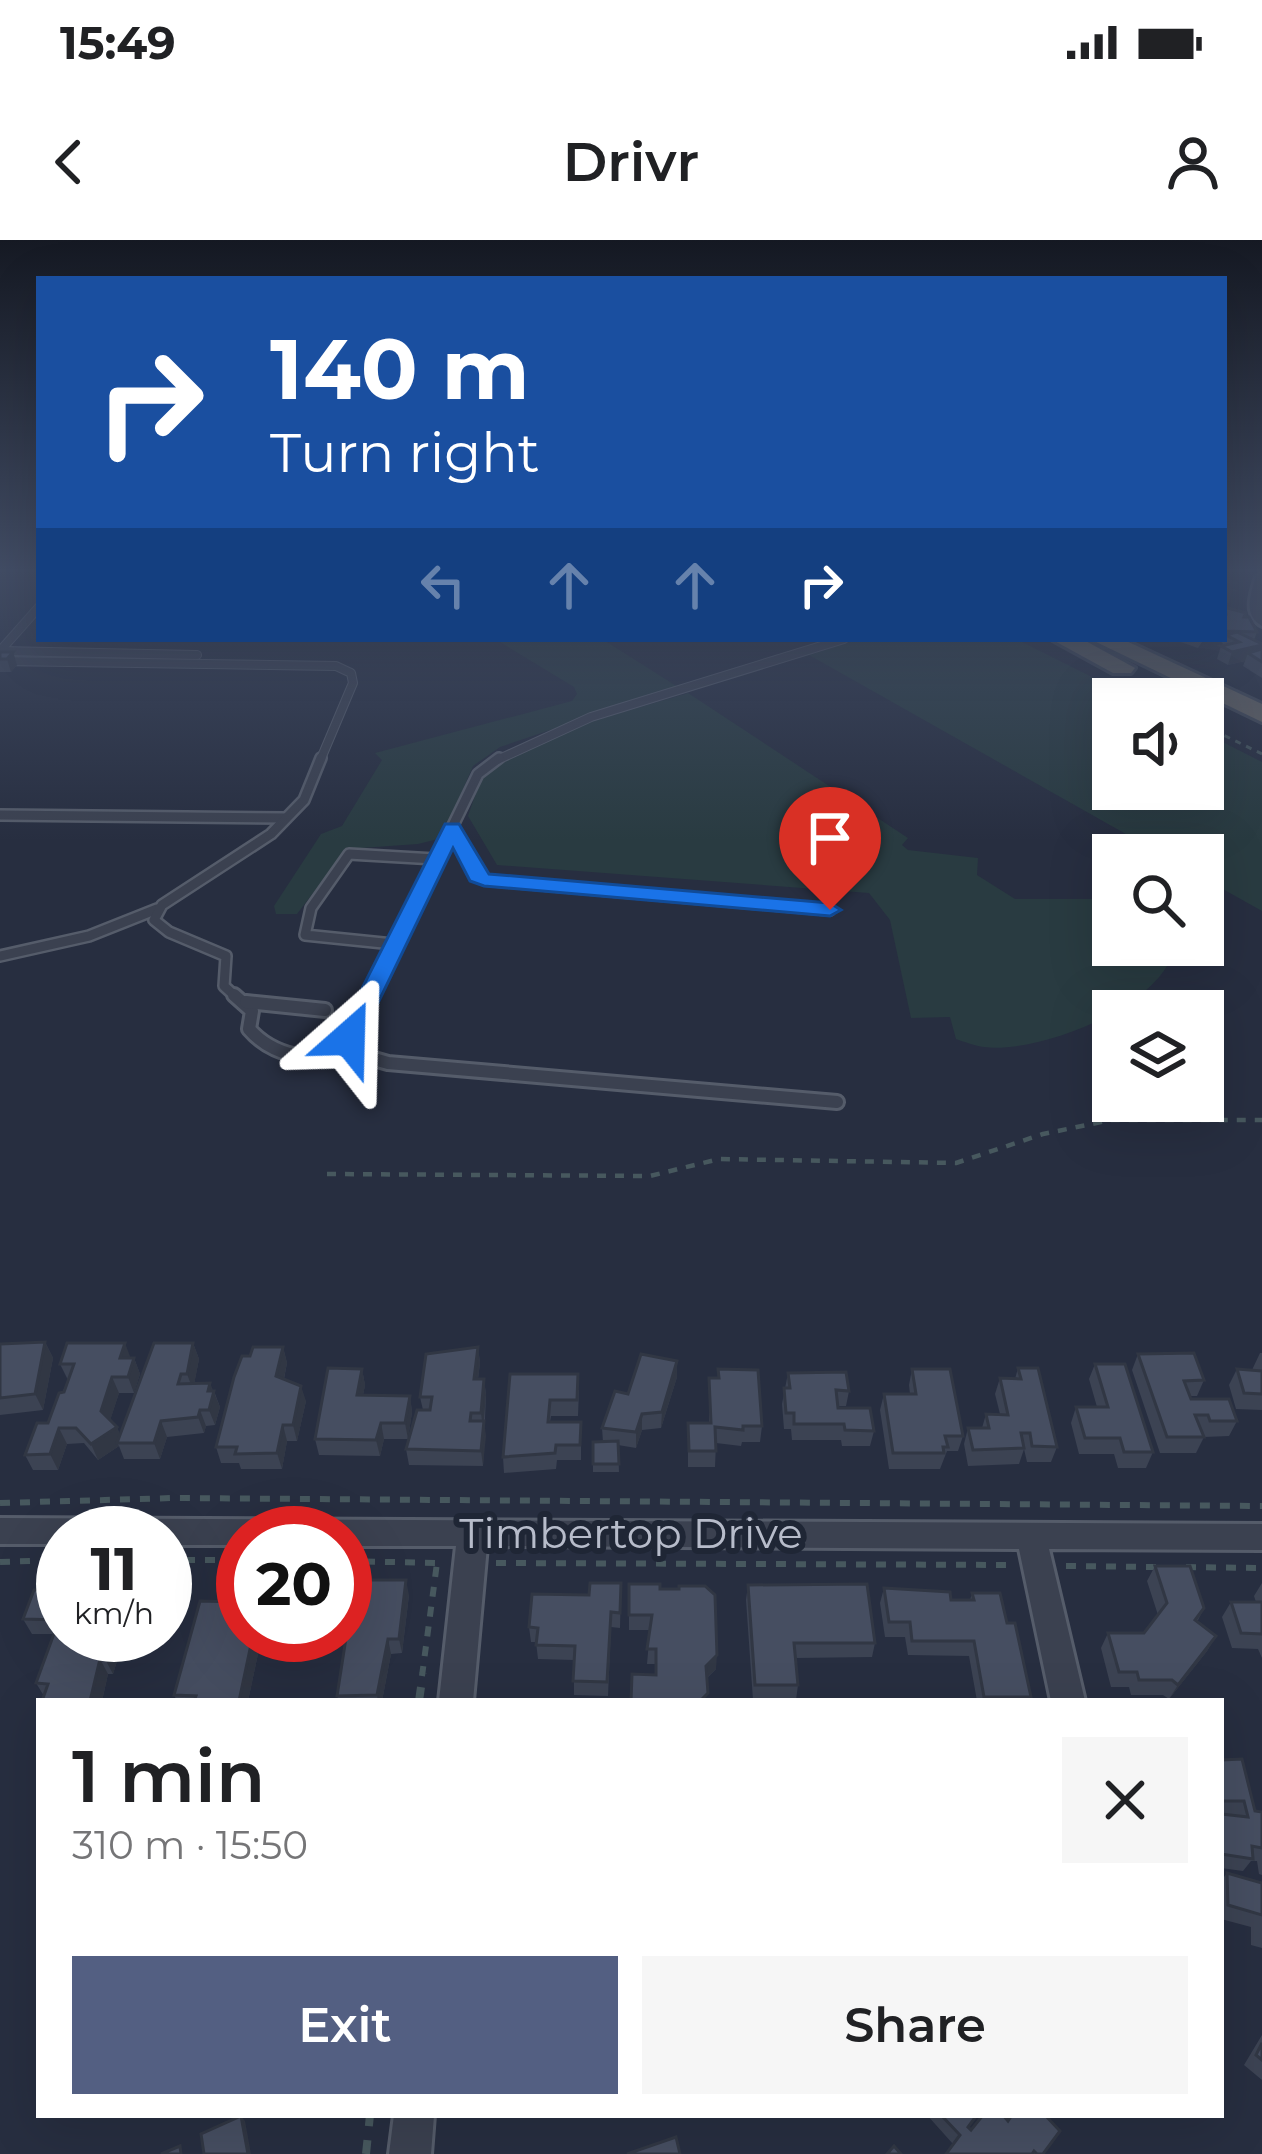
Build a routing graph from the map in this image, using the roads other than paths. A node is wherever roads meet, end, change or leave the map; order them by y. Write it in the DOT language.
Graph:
graph roads {
  1 [pos="131,662"];
  2 [pos="276,662"];
  3 [pos="773,662"];
  4 [pos="1112,662"];
  5 [pos="1152,662"];
  6 [pos="298,664"];
  7 [pos="1144,678"];
  8 [pos="1262,714"];
  9 [pos="1224,716"];
  10 [pos="1262,734"];
  11 [pos="0,815"];
  12 [pos="286,818"];
  13 [pos="452,828"];
  14 [pos="436,859"];
  15 [pos="158,909"];
  16 [pos="830,910"];
  17 [pos="393,944"];
  18 [pos="0,956"];
  19 [pos="245,1002"];
  20 [pos="325,1010"];
  21 [pos="388,1063"];
  22 [pos="837,1102"];
  23 [pos="0,1531"];
  24 [pos="473,1532"];
  25 [pos="1031,1535"];
  26 [pos="1262,1537"];
  27 [pos="456,1698"];
  28 [pos="1067,1698"];
  29 [pos="414,2118"];
  30 [pos="410,2154"];
  1 -- 6 [label="lane"];
  2 -- 6 [label="lane"];
  3 -- 13 [label="lane"];
  4 -- 7 [label="highway"];
  5 -- 8 [label="highway"];
  6 -- 12 [label="lane"];
  9 -- 10 [label="highway"];
  11 -- 12 [label="lane"];
  12 -- 15 [label="lane"];
  13 -- 14 [label="lane"];
  13 -- 16 [label="lane"];
  14 -- 17 [label="lane"];
  14 -- 17 [label="lane"];
  15 -- 18 [label="lane"];
  15 -- 19 [label="lane"];
  17 -- 21 [label="lane"];
  19 -- 20 [label="lane"];
  19 -- 21 [label="lane"];
  21 -- 22 [label="lane"];
  23 -- 24 [label="street, Timbertop Drive"];
  24 -- 25 [label="street, Timbertop Drive"];
  24 -- 27 [label="street"];
  25 -- 26 [label="street, Timbertop Drive"];
  25 -- 28 [label="street"];
  29 -- 30 [label="street"];
}
